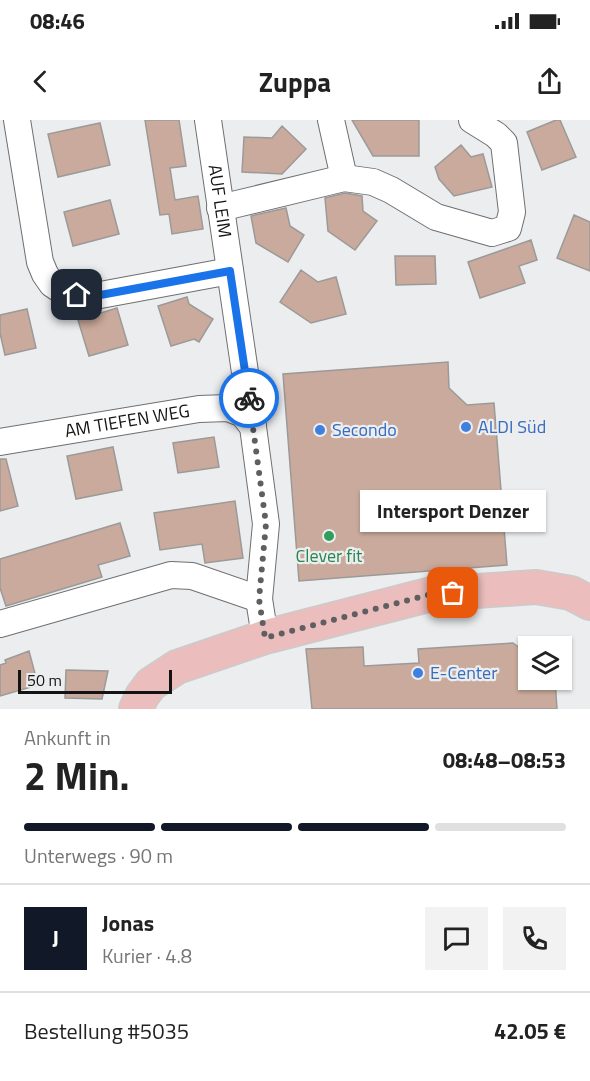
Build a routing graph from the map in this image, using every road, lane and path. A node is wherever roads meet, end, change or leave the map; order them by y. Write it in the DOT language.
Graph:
graph roads {
  1 [pos="17,120"];
  2 [pos="208,120"];
  3 [pos="331,120"];
  4 [pos="472,120"];
  5 [pos="344,178"];
  6 [pos="220,208"];
  7 [pos="230,271"];
  8 [pos="253,427"];
  9 [pos="0,442"];
  10 [pos="259,599"];
  11 [pos="590,603"];
  12 [pos="0,624"];
  13 [pos="265,638"];
  14 [pos="135,709"];
  1 -- 7 [label="street"];
  2 -- 6 [label="street, AUF LEIM"];
  3 -- 5 [label="street"];
  4 -- 5 [label="street"];
  5 -- 6 [label="street"];
  6 -- 7 [label="street, AUF LEIM"];
  7 -- 8 [label="street, AUF LEIM"];
  8 -- 9 [label="street, AM TIEFEN WEG"];
  8 -- 10 [label="street"];
  10 -- 12 [label="street"];
  10 -- 13 [label="street"];
  11 -- 13 [label="main road"];
  13 -- 14 [label="main road"];
}
